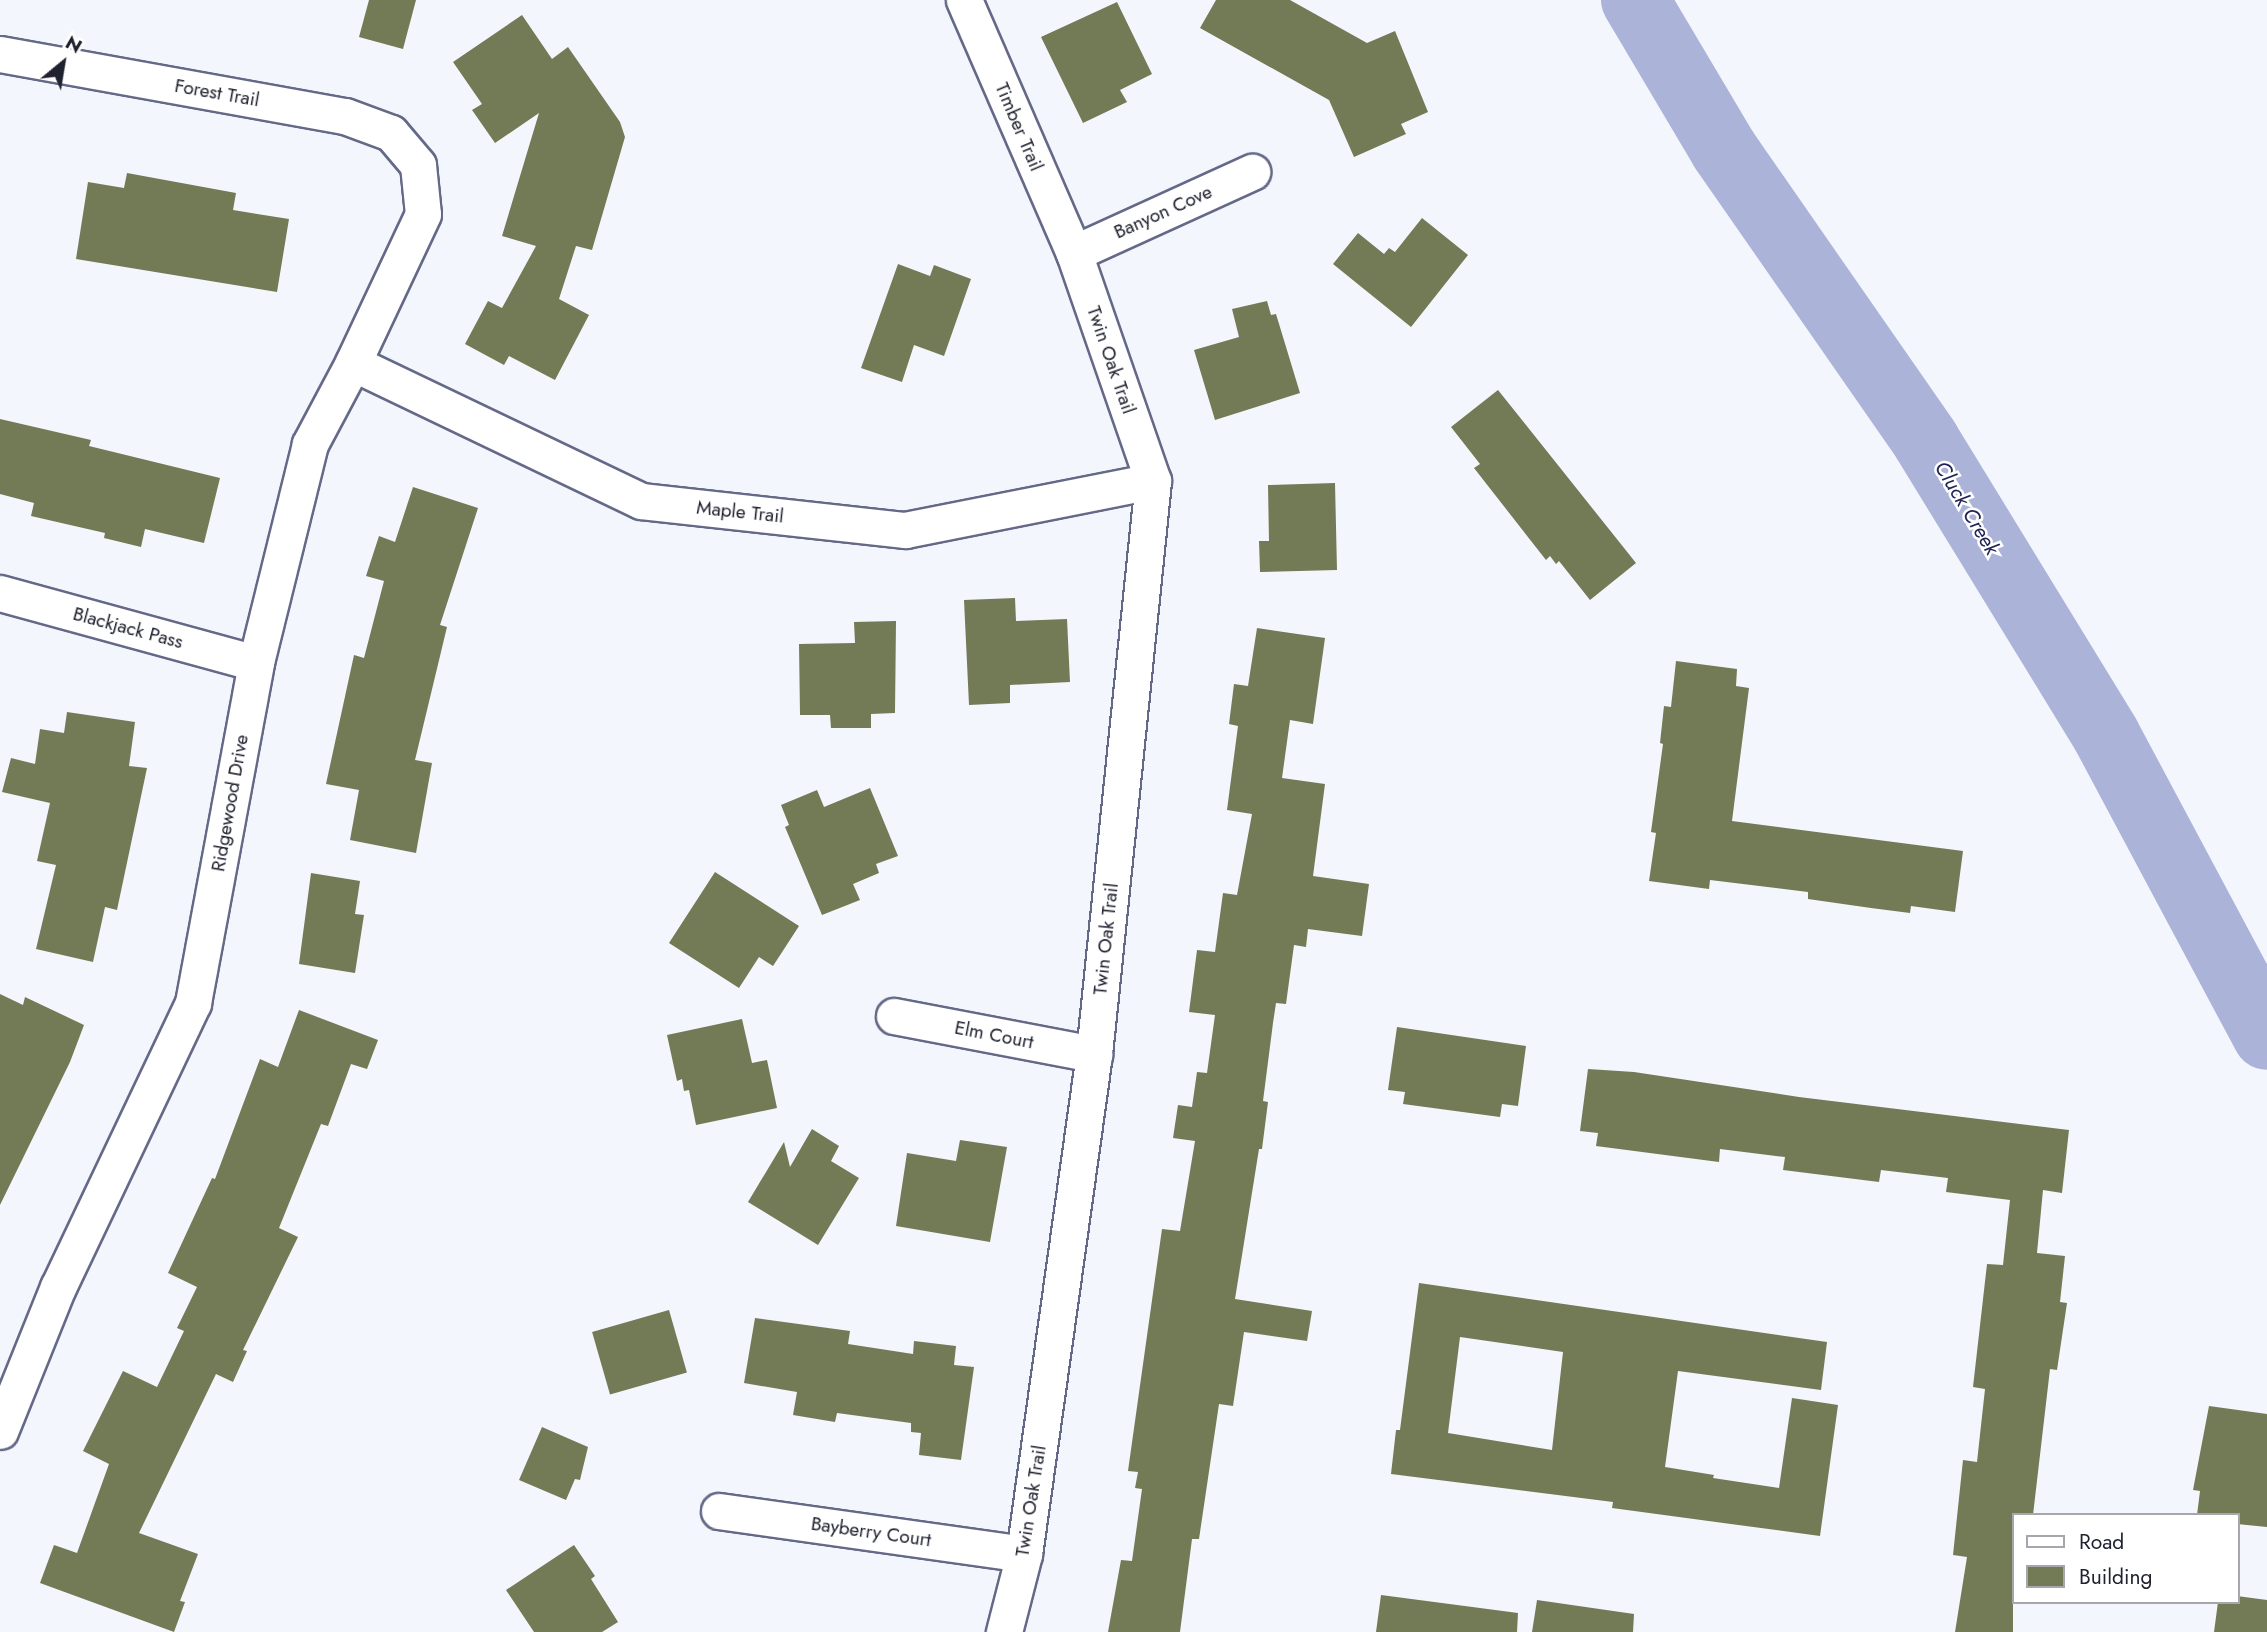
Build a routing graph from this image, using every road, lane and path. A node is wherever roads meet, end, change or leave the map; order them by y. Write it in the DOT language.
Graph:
graph roads {
  1 [pos="964,0"];
  2 [pos="0,54"];
  3 [pos="418,165"];
  4 [pos="1252,172"];
  5 [pos="1074,253"];
  6 [pos="354,363"];
  7 [pos="1153,481"];
  8 [pos="0,593"];
  9 [pos="256,663"];
  10 [pos="894,1016"];
  11 [pos="1094,1054"];
  12 [pos="0,1431"];
  13 [pos="719,1511"];
  14 [pos="1024,1554"];
  15 [pos="1004,1632"];
  1 -- 5 [label="street, Timber Trail"];
  2 -- 3 [label="street, Forest Trail"];
  3 -- 6 [label="street, Ridgewood Drive"];
  4 -- 5 [label="street, Banyon Cove"];
  5 -- 7 [label="street, Twin Oak Trail"];
  6 -- 7 [label="street, Maple Trail"];
  6 -- 9 [label="street, Ridgewood Drive"];
  7 -- 11 [label="street, Twin Oak Trail"];
  8 -- 9 [label="street, Blackjack Pass"];
  9 -- 12 [label="street, Ridgewood Drive"];
  10 -- 11 [label="street, Elm Court"];
  11 -- 14 [label="street, Twin Oak Trail"];
  13 -- 14 [label="street, Bayberry Court"];
  14 -- 15 [label="street, Twin Oak Trail"];
}
